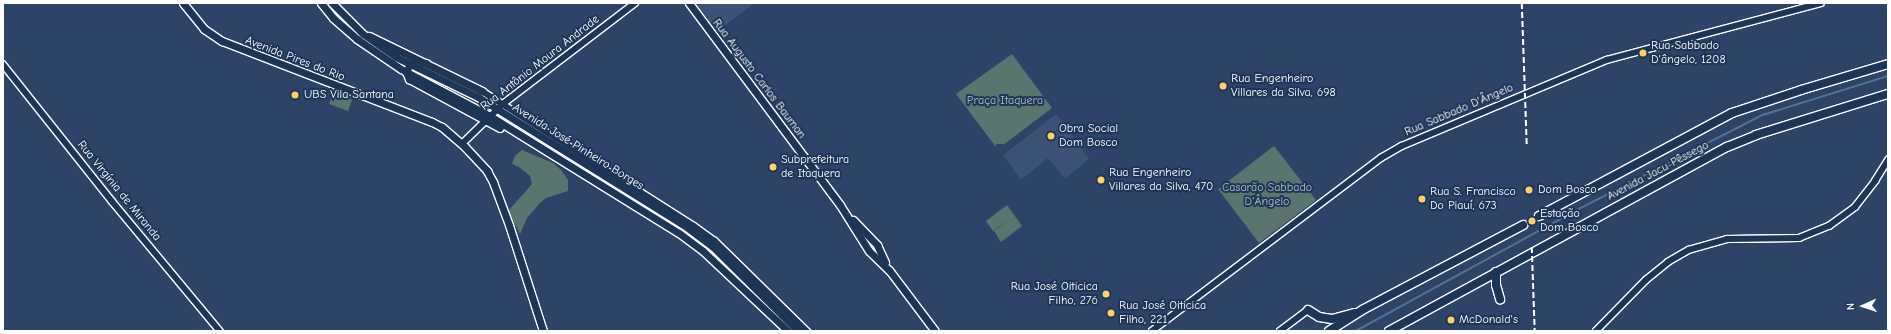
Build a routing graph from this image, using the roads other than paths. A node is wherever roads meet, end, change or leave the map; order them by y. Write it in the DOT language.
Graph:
graph roads {
  1 [pos="183,3"];
  2 [pos="321,3"];
  3 [pos="332,3"];
  4 [pos="635,3"];
  5 [pos="689,3"];
  6 [pos="1821,3"];
  7 [pos="363,34"];
  8 [pos="3,64"];
  9 [pos="410,64"];
  10 [pos="426,64"];
  11 [pos="1888,64"];
  12 [pos="406,72"];
  13 [pos="482,91"];
  14 [pos="1888,94"];
  15 [pos="503,104"];
  16 [pos="497,110"];
  17 [pos="488,118"];
  18 [pos="462,144"];
  19 [pos="1888,160"];
  20 [pos="617,176"];
  21 [pos="641,200"];
  22 [pos="841,206"];
  23 [pos="1539,216"];
  24 [pos="1523,225"];
  25 [pos="876,245"];
  26 [pos="870,250"];
  27 [pos="888,268"];
  28 [pos="1496,272"];
  29 [pos="1500,299"];
  30 [pos="1308,310"];
  31 [pos="1364,310"];
  32 [pos="220,331"];
  33 [pos="543,331"];
  34 [pos="788,331"];
  35 [pos="798,331"];
  36 [pos="807,331"];
  37 [pos="935,331"];
  38 [pos="1152,331"];
  39 [pos="1280,331"];
  40 [pos="1329,331"];
  41 [pos="1389,331"];
  42 [pos="1596,331"];
  1 -- 18 [label="main road, Avenida Pires do Rio"];
  2 -- 12 [label="main road"];
  3 -- 7 [label="main road, Avenida José Pinheiro Borges"];
  4 -- 15 [label="street, Rua Antônio Moura Andrade"];
  5 -- 22 [label="main road, Rua Augusto Carlos Bauman"];
  6 -- 38 [label="street, Rua Sabbado D'Ângelo"];
  7 -- 9 [label="main road, Avenida José Pinheiro Borges"];
  7 -- 10 [label="main road"];
  8 -- 32 [label="street, Rua Virgínia de Miranda"];
  9 -- 10 [label="main road"];
  9 -- 12 [label="main road"];
  9 -- 16 [label="main road, Avenida José Pinheiro Borges"];
  10 -- 13 [label="main road"];
  11 -- 23 [label="highway, Avenida Jacu-Pêssego"];
  12 -- 17 [label="main road, Avenida José Pinheiro Borges"];
  13 -- 15 [label="street"];
  14 -- 28 [label="highway, Avenida Jacu-Pêssego"];
  15 -- 16 [label="street, Rua Antônio Moura Andrade"];
  15 -- 20 [label="street"];
  16 -- 17 [label="street, Rua Antônio Moura Andrade"];
  16 -- 21 [label="main road, Avenida José Pinheiro Borges"];
  17 -- 18 [label="street, Rua Antônio Moura Andrade"];
  17 -- 34 [label="main road, Avenida José Pinheiro Borges"];
  18 -- 33 [label="main road, Avenida Pires do Rio"];
  19 -- 42 [label="street"];
  20 -- 21 [label="main road"];
  20 -- 36 [label="street"];
  21 -- 35 [label="main road, Avenida José Pinheiro Borges"];
  22 -- 25 [label="main road, Rua Augusto Carlos Bauman"];
  22 -- 26 [label="main road, Rua Augusto Carlos Bauman"];
  24 -- 31 [label="highway"];
  25 -- 26 [label="main road"];
  25 -- 27 [label="main road, Rua Augusto Carlos Bauman"];
  26 -- 27 [label="main road, Rua Augusto Carlos Bauman"];
  27 -- 37 [label="main road, Rua Augusto Carlos Bauman"];
  28 -- 29 [label="highway"];
  28 -- 41 [label="highway, Avenida Jacu-Pêssego"];
  30 -- 31 [label="highway"];
  30 -- 39 [label="street"];
  31 -- 40 [label="highway"];
}
